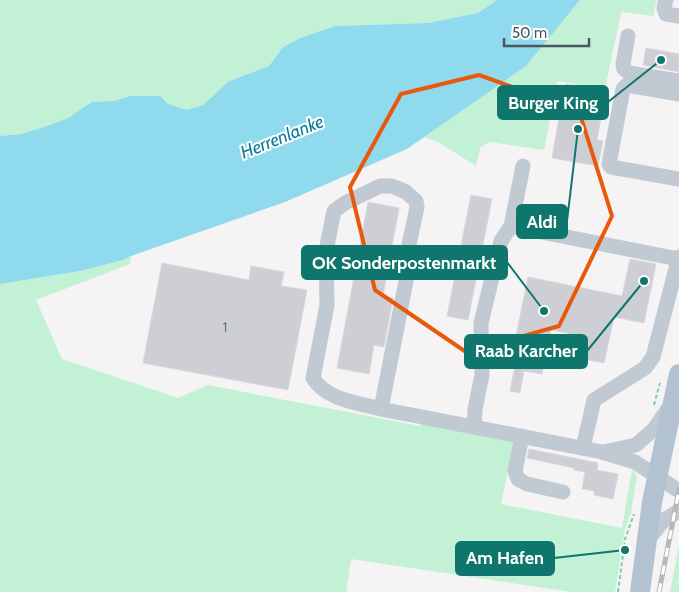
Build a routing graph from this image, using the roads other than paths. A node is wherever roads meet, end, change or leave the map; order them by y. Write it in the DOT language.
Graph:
graph roads {
  1 [pos="666,0"];
  2 [pos="679,16"];
  3 [pos="628,36"];
  4 [pos="679,82"];
  5 [pos="679,94"];
  6 [pos="522,166"];
  7 [pos="679,179"];
  8 [pos="512,226"];
  9 [pos="679,258"];
  10 [pos="679,374"];
  11 [pos="674,401"];
  12 [pos="381,409"];
  13 [pos="474,426"];
  14 [pos="522,436"];
  15 [pos="583,448"];
  16 [pos="602,452"];
  17 [pos="657,476"];
  18 [pos="679,491"];
  19 [pos="563,492"];
  20 [pos="679,511"];
  21 [pos="647,541"];
  22 [pos="640,592"];
  1 -- 2 [label="street"];
  3 -- 4 [label="street"];
  5 -- 7 [label="street"];
  6 -- 8 [label="street"];
  8 -- 9 [label="street"];
  8 -- 13 [label="street"];
  9 -- 15 [label="street"];
  10 -- 11 [label="main road"];
  11 -- 16 [label="street"];
  11 -- 17 [label="main road"];
  12 -- 12 [label="street"];
  12 -- 13 [label="street"];
  13 -- 14 [label="street"];
  14 -- 15 [label="street"];
  14 -- 19 [label="street"];
  15 -- 16 [label="street"];
  16 -- 17 [label="street"];
  17 -- 18 [label="street"];
  17 -- 21 [label="main road"];
  20 -- 21 [label="street"];
  21 -- 22 [label="main road"];
}
